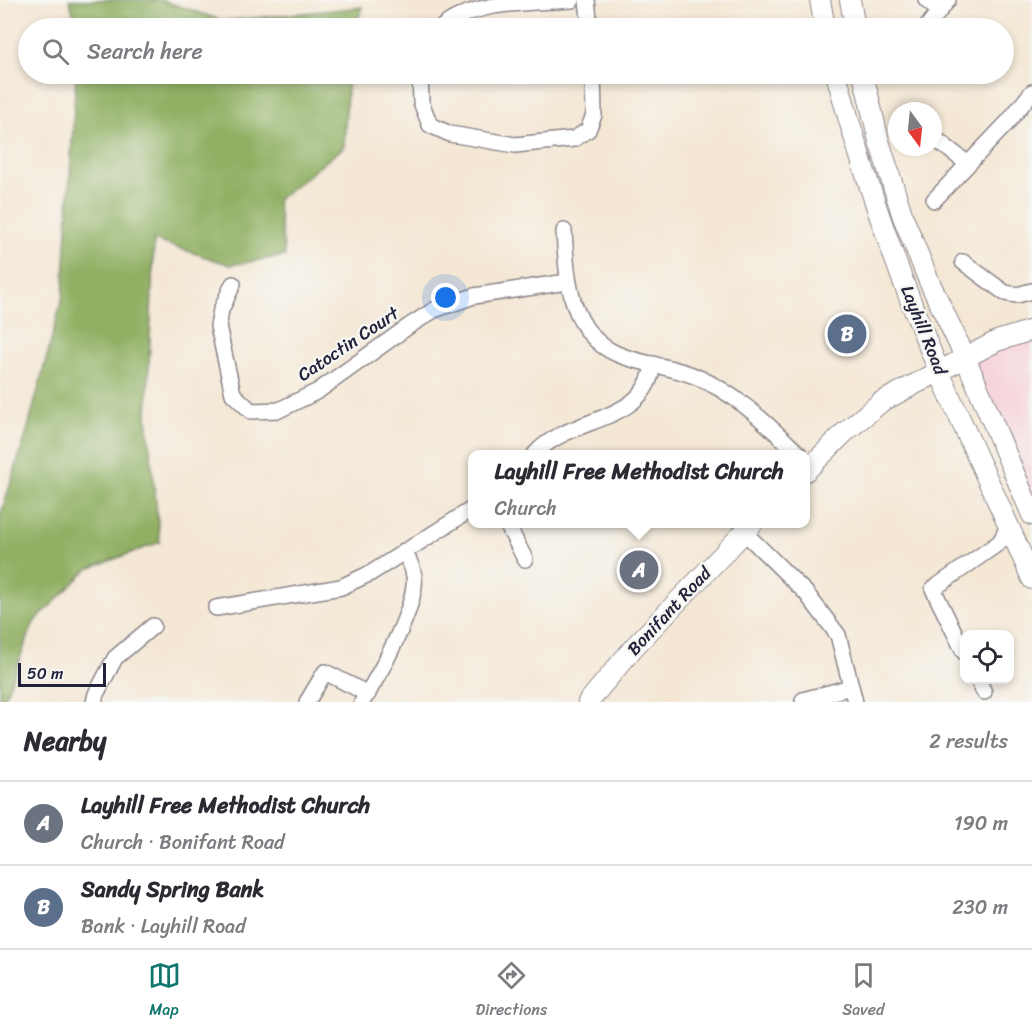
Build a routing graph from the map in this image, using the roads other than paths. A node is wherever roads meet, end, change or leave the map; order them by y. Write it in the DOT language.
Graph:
graph roads {
  1 [pos="572,0"];
  2 [pos="587,0"];
  3 [pos="820,0"];
  4 [pos="850,0"];
  5 [pos="926,0"];
  6 [pos="943,6"];
  7 [pos="460,7"];
  8 [pos="589,18"];
  9 [pos="823,18"];
  10 [pos="853,18"];
  11 [pos="934,18"];
  12 [pos="420,84"];
  13 [pos="594,84"];
  14 [pos="839,84"];
  15 [pos="865,84"];
  16 [pos="1032,92"];
  17 [pos="942,144"];
  18 [pos="968,164"];
  19 [pos="934,200"];
  20 [pos="564,231"];
  21 [pos="963,262"];
  22 [pos="567,282"];
  23 [pos="233,284"];
  24 [pos="1032,291"];
  25 [pos="1032,330"];
  26 [pos="965,357"];
  27 [pos="653,364"];
  28 [pos="939,370"];
  29 [pos="539,450"];
  30 [pos="792,450"];
  31 [pos="810,459"];
  32 [pos="468,511"];
  33 [pos="1032,515"];
  34 [pos="1009,525"];
  35 [pos="509,528"];
  36 [pos="748,528"];
  37 [pos="404,551"];
  38 [pos="525,559"];
  39 [pos="1032,579"];
  40 [pos="216,608"];
  41 [pos="153,626"];
  42 [pos="960,644"];
  43 [pos="851,687"];
  44 [pos="365,698"];
  45 [pos="593,700"];
  46 [pos="94,702"];
  47 [pos="307,702"];
  48 [pos="804,702"];
  49 [pos="855,702"];
  1 -- 7 [label="street"];
  2 -- 8 [label="street"];
  3 -- 9 [label="main road"];
  4 -- 10 [label="main road"];
  5 -- 6 [label="street"];
  6 -- 11 [label="street"];
  12 -- 13 [label="street"];
  14 -- 28 [label="main road, Layhill Road"];
  15 -- 26 [label="main road, Layhill Road"];
  16 -- 18 [label="street"];
  17 -- 18 [label="street"];
  18 -- 19 [label="street"];
  20 -- 22 [label="street"];
  21 -- 24 [label="street"];
  22 -- 23 [label="street, Catoctin Court"];
  22 -- 27 [label="street"];
  25 -- 26 [label="main road"];
  26 -- 28 [label="main road"];
  26 -- 33 [label="main road, Layhill Road"];
  27 -- 29 [label="street"];
  27 -- 30 [label="street"];
  28 -- 31 [label="main road"];
  28 -- 34 [label="main road, Layhill Road"];
  32 -- 37 [label="street"];
  34 -- 39 [label="main road, Layhill Road"];
  34 -- 42 [label="street"];
  35 -- 38 [label="street"];
  36 -- 43 [label="street"];
  36 -- 45 [label="main road, Bonifant Road"];
  37 -- 40 [label="street"];
  37 -- 44 [label="street"];
  41 -- 46 [label="street"];
  43 -- 48 [label="street"];
  43 -- 49 [label="street"];
  44 -- 47 [label="street"];
}
